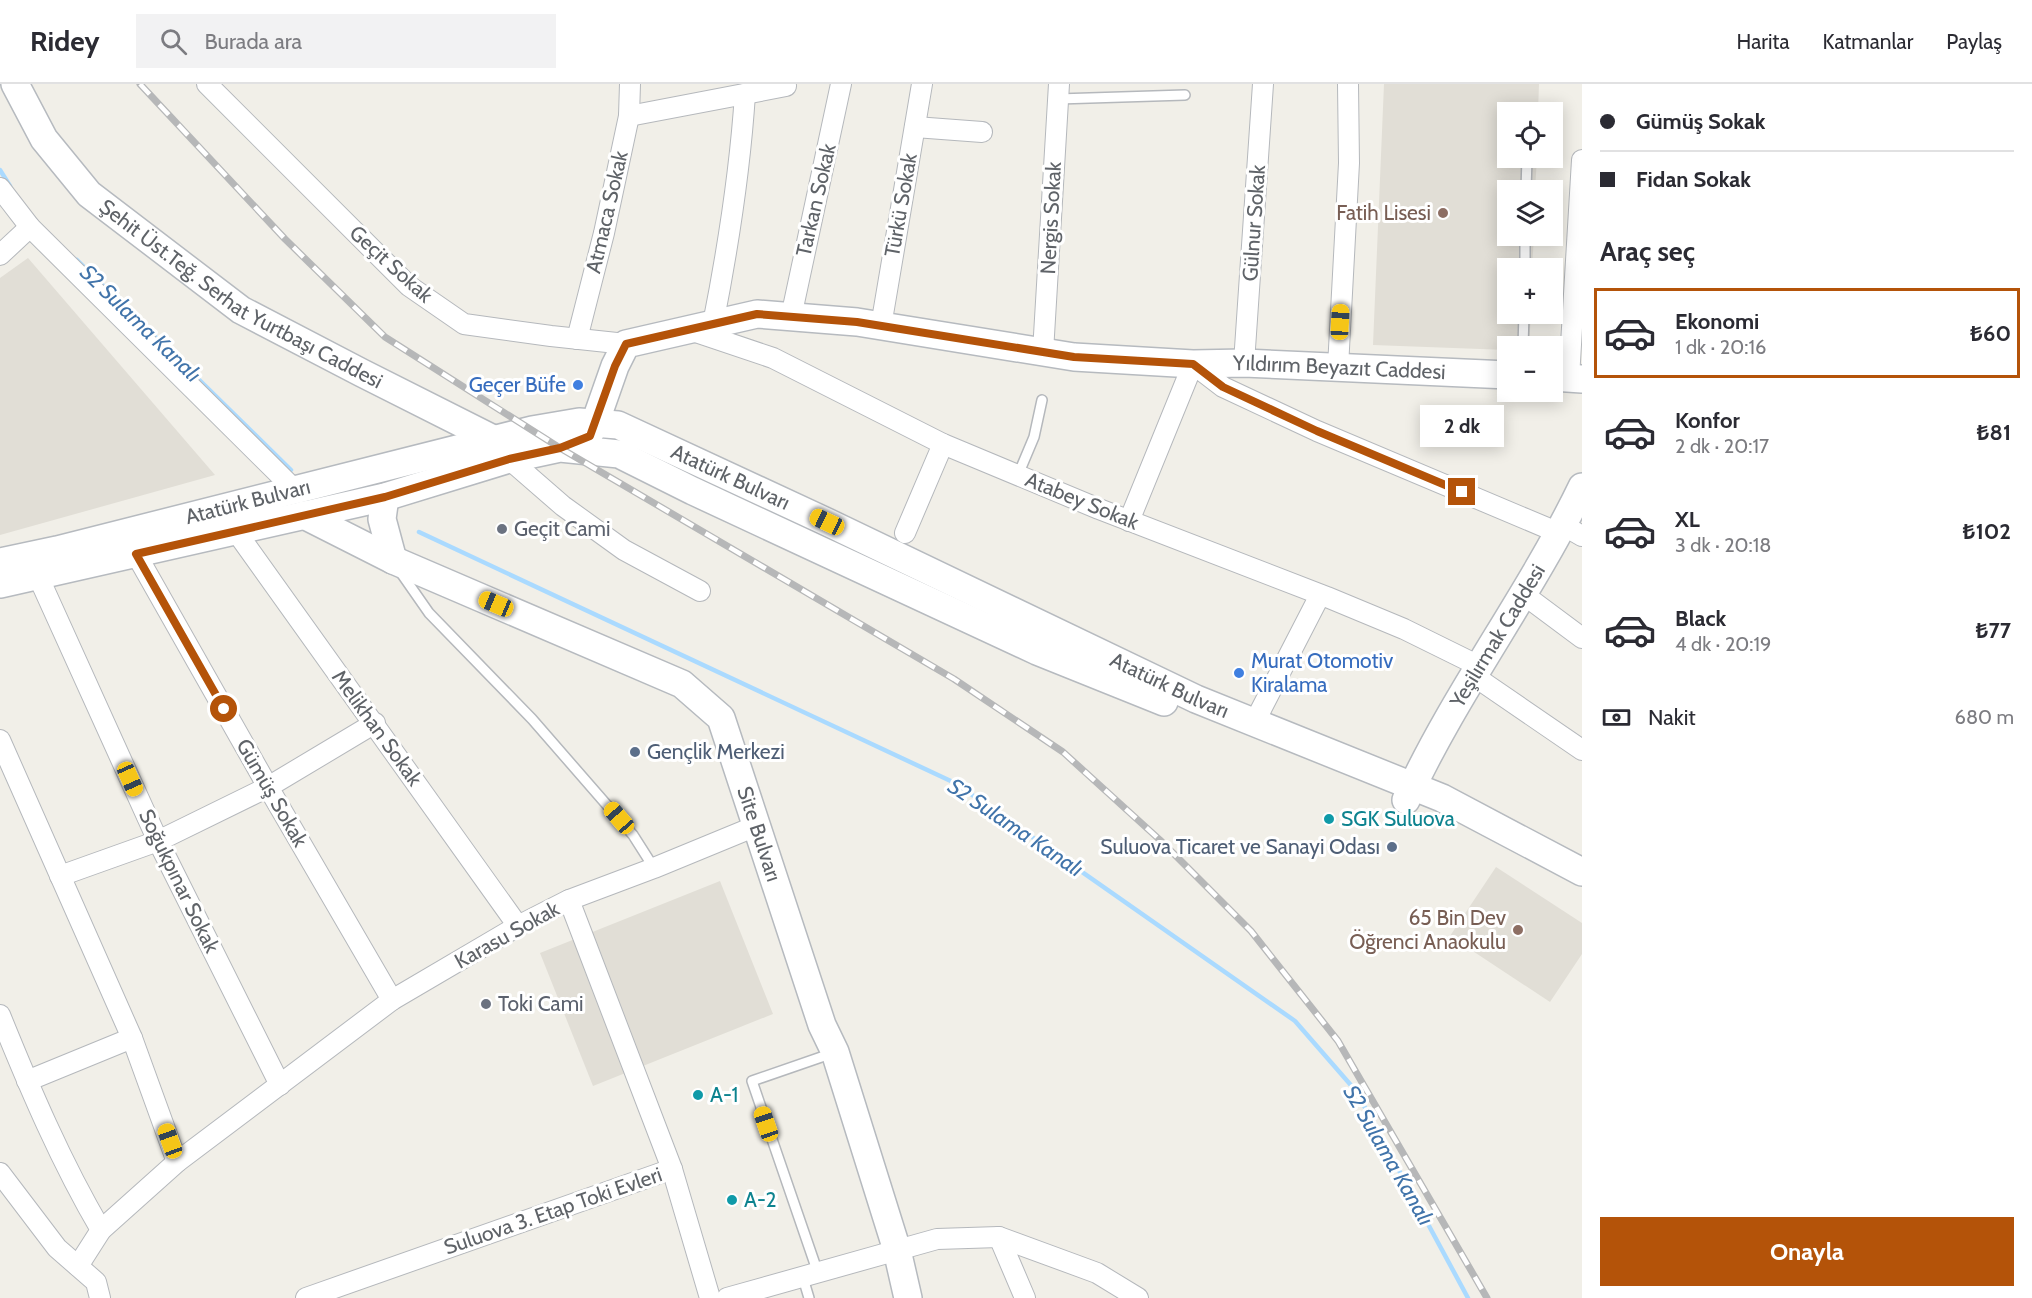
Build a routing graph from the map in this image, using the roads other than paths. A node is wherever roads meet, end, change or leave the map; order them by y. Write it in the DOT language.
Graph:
graph roads {
  1 [pos="15,84"];
  2 [pos="207,84"];
  3 [pos="630,84"];
  4 [pos="841,84"];
  5 [pos="922,84"];
  6 [pos="1263,84"];
  7 [pos="1348,84"];
  8 [pos="786,86"];
  9 [pos="1058,92"];
  10 [pos="745,94"];
  11 [pos="1185,95"];
  12 [pos="629,116"];
  13 [pos="915,127"];
  14 [pos="982,132"];
  15 [pos="1582,160"];
  16 [pos="0,188"];
  17 [pos="30,227"];
  18 [pos="0,255"];
  19 [pos="791,317"];
  20 [pos="881,326"];
  21 [pos="701,327"];
  22 [pos="577,339"];
  23 [pos="626,344"];
  24 [pos="1043,352"];
  25 [pos="1244,363"];
  26 [pos="1193,364"];
  27 [pos="1338,367"];
  28 [pos="1497,374"];
  29 [pos="1568,378"];
  30 [pos="1042,400"];
  31 [pos="595,423"];
  32 [pos="943,444"];
  33 [pos="560,448"];
  34 [pos="502,449"];
  35 [pos="1018,475"];
  36 [pos="1582,487"];
  37 [pos="295,490"];
  38 [pos="385,497"];
  39 [pos="304,515"];
  40 [pos="1129,521"];
  41 [pos="235,530"];
  42 [pos="1568,531"];
  43 [pos="905,533"];
  44 [pos="136,554"];
  45 [pos="393,560"];
  46 [pos="0,562"];
  47 [pos="38,576"];
  48 [pos="0,584"];
  49 [pos="700,591"];
  50 [pos="1523,594"];
  51 [pos="1320,595"];
  52 [pos="1582,638"];
  53 [pos="1476,671"];
  54 [pos="375,723"];
  55 [pos="1254,723"];
  56 [pos="2,749"];
  57 [pos="1582,750"];
  58 [pos="268,787"];
  59 [pos="1409,794"];
  60 [pos="756,826"];
  61 [pos="158,841"];
  62 [pos="654,868"];
  63 [pos="1582,872"];
  64 [pos="60,876"];
  65 [pos="1582,890"];
  66 [pos="569,900"];
  67 [pos="518,926"];
  68 [pos="392,1000"];
  69 [pos="0,1015"];
  70 [pos="132,1038"];
  71 [pos="835,1052"];
  72 [pos="27,1081"];
  73 [pos="280,1085"];
  74 [pos="177,1162"];
  75 [pos="672,1169"];
  76 [pos="0,1173"];
  77 [pos="101,1230"];
  78 [pos="999,1237"];
  79 [pos="897,1250"];
  80 [pos="78,1266"];
  81 [pos="810,1275"];
  82 [pos="98,1290"];
  83 [pos="306,1298"];
  84 [pos="710,1298"];
  85 [pos="727,1298"];
  86 [pos="809,1298"];
  87 [pos="909,1298"];
  88 [pos="1025,1298"];
  89 [pos="1138,1298"];
  1 -- 34 [label="main road, Şehit Üst.Teğ. Serhat Yurtbaşı Caddesi"];
  2 -- 22 [label="street, Geçit Sokak"];
  3 -- 12 [label="street, Atmaca Sokak"];
  4 -- 19 [label="street, Tarkan Sokak"];
  5 -- 13 [label="street, Türkü Sokak"];
  6 -- 25 [label="street, Gülnur Sokak"];
  7 -- 27 [label="street"];
  8 -- 10 [label="street"];
  9 -- 11 [label="lane"];
  9 -- 24 [label="street, Nergis Sokak"];
  10 -- 12 [label="street"];
  10 -- 21 [label="street"];
  12 -- 22 [label="street, Atmaca Sokak"];
  13 -- 14 [label="street"];
  13 -- 20 [label="street, Türkü Sokak"];
  15 -- 29 [label="street"];
  16 -- 17 [label="street"];
  17 -- 18 [label="street"];
  17 -- 37 [label="street"];
  19 -- 20 [label="main road, Yıldırım Beyazıt Caddesi"];
  19 -- 21 [label="main road, Yıldırım Beyazıt Caddesi"];
  20 -- 24 [label="main road, Yıldırım Beyazıt Caddesi"];
  21 -- 23 [label="main road, Yıldırım Beyazıt Caddesi"];
  21 -- 32 [label="street, Atabey Sokak"];
  22 -- 23 [label="street, Geçit Sokak"];
  23 -- 31 [label="main road"];
  24 -- 26 [label="main road, Yıldırım Beyazıt Caddesi"];
  25 -- 26 [label="main road, Yıldırım Beyazıt Caddesi"];
  25 -- 27 [label="main road, Yıldırım Beyazıt Caddesi"];
  26 -- 40 [label="street"];
  26 -- 42 [label="street"];
  27 -- 28 [label="main road, Yıldırım Beyazıt Caddesi"];
  30 -- 35 [label="lane"];
  31 -- 33 [label="main road"];
  31 -- 34 [label="main road, Atatürk Bulvarı"];
  31 -- 55 [label="main road, Atatürk Bulvarı"];
  32 -- 35 [label="street, Atabey Sokak"];
  32 -- 43 [label="street"];
  33 -- 34 [label="main road, Atatürk Bulvarı"];
  33 -- 59 [label="main road, Atatürk Bulvarı"];
  34 -- 37 [label="main road, Atatürk Bulvarı"];
  34 -- 38 [label="main road, Atatürk Bulvarı"];
  34 -- 49 [label="street"];
  35 -- 40 [label="street, Atabey Sokak"];
  36 -- 42 [label="main road, Yeşilırmak Caddesi"];
  37 -- 46 [label="main road, Atatürk Bulvarı"];
  38 -- 39 [label="main road, Atatürk Bulvarı"];
  38 -- 45 [label="main road"];
  39 -- 41 [label="main road, Atatürk Bulvarı"];
  39 -- 45 [label="main road, Site Bulvarı"];
  40 -- 51 [label="street, Atabey Sokak"];
  41 -- 44 [label="main road, Atatürk Bulvarı"];
  41 -- 54 [label="street, Melikhan Sokak"];
  42 -- 50 [label="main road, Yeşilırmak Caddesi"];
  44 -- 47 [label="main road, Atatürk Bulvarı"];
  44 -- 58 [label="street, Gümüş Sokak"];
  45 -- 60 [label="main road, Site Bulvarı"];
  45 -- 62 [label="lane"];
  47 -- 48 [label="main road, Atatürk Bulvarı"];
  47 -- 61 [label="street, Soğukpınar Sokak"];
  50 -- 52 [label="street"];
  50 -- 53 [label="main road, Yeşilırmak Caddesi"];
  51 -- 53 [label="street, Atabey Sokak"];
  51 -- 55 [label="street"];
  53 -- 57 [label="street, Atabey Sokak"];
  53 -- 59 [label="main road, Yeşilırmak Caddesi"];
  54 -- 58 [label="street"];
  54 -- 67 [label="street, Melikhan Sokak"];
  55 -- 59 [label="main road, Atatürk Bulvarı"];
  56 -- 64 [label="street"];
  58 -- 61 [label="street"];
  58 -- 68 [label="street, Gümüş Sokak"];
  59 -- 63 [label="main road, Atatürk Bulvarı"];
  59 -- 65 [label="main road, Atatürk Bulvarı"];
  60 -- 62 [label="street, Karasu Sokak"];
  60 -- 71 [label="main road, Site Bulvarı"];
  61 -- 64 [label="street"];
  61 -- 73 [label="street, Soğukpınar Sokak"];
  62 -- 66 [label="street, Karasu Sokak"];
  64 -- 70 [label="street"];
  66 -- 67 [label="street, Karasu Sokak"];
  66 -- 75 [label="street"];
  67 -- 68 [label="street, Karasu Sokak"];
  68 -- 73 [label="street, Karasu Sokak"];
  69 -- 72 [label="street"];
  70 -- 72 [label="street"];
  70 -- 74 [label="street"];
  71 -- 79 [label="main road, Site Bulvarı"];
  71 -- 81 [label="lane"];
  72 -- 77 [label="street"];
  73 -- 74 [label="street, Karasu Sokak"];
  74 -- 77 [label="street, Karasu Sokak"];
  75 -- 83 [label="street, Suluova 3. Etap Toki Evleri"];
  75 -- 84 [label="street, Suluova 3. Etap Toki Evleri"];
  76 -- 80 [label="street"];
  77 -- 80 [label="street, Karasu Sokak"];
  78 -- 79 [label="street"];
  78 -- 88 [label="street"];
  78 -- 89 [label="street"];
  79 -- 81 [label="street"];
  79 -- 87 [label="main road, Site Bulvarı"];
  80 -- 82 [label="street"];
  81 -- 85 [label="street"];
  81 -- 86 [label="lane"];
}
